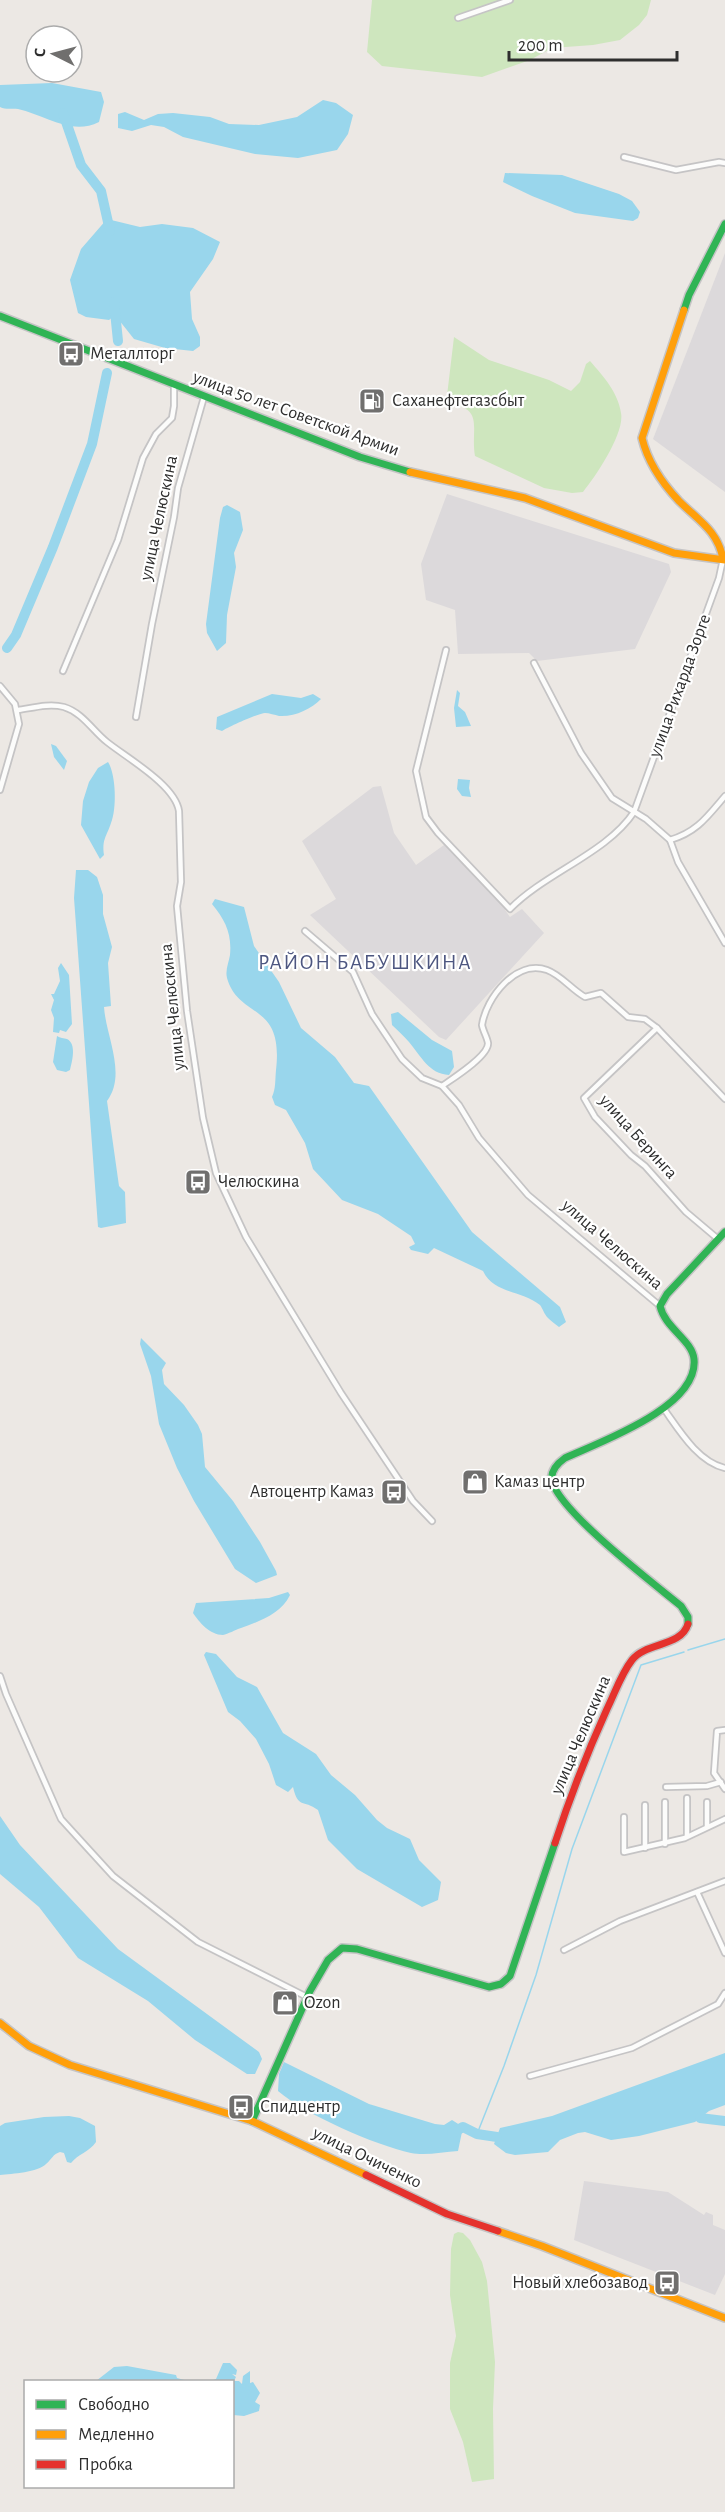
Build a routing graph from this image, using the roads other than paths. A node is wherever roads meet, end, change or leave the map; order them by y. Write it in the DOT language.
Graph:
graph roads {
  1 [pos="510,0"];
  2 [pos="458,18"];
  3 [pos="624,157"];
  4 [pos="725,163"];
  5 [pos="725,224"];
  6 [pos="0,316"];
  7 [pos="174,385"];
  8 [pos="204,397"];
  9 [pos="724,560"];
  10 [pos="446,650"];
  11 [pos="534,663"];
  12 [pos="63,671"];
  13 [pos="0,686"];
  14 [pos="18,710"];
  15 [pos="136,717"];
  16 [pos="0,790"];
  17 [pos="725,796"];
  18 [pos="634,812"];
  19 [pos="670,840"];
  20 [pos="305,931"];
  21 [pos="725,943"];
  22 [pos="657,1028"];
  23 [pos="442,1086"];
  24 [pos="725,1099"];
  25 [pos="725,1232"];
  26 [pos="718,1239"];
  27 [pos="660,1306"];
  28 [pos="664,1408"];
  29 [pos="725,1468"];
  30 [pos="432,1521"];
  31 [pos="0,1676"];
  32 [pos="725,1730"];
  33 [pos="721,1782"];
  34 [pos="666,1787"];
  35 [pos="725,1789"];
  36 [pos="687,1798"];
  37 [pos="665,1802"];
  38 [pos="706,1802"];
  39 [pos="645,1805"];
  40 [pos="624,1817"];
  41 [pos="725,1819"];
  42 [pos="707,1826"];
  43 [pos="687,1836"];
  44 [pos="665,1844"];
  45 [pos="645,1848"];
  46 [pos="725,1881"];
  47 [pos="697,1892"];
  48 [pos="564,1950"];
  49 [pos="725,1953"];
  50 [pos="725,1993"];
  51 [pos="307,1997"];
  52 [pos="0,2023"];
  53 [pos="530,2076"];
  54 [pos="252,2121"];
  55 [pos="725,2318"];
  1 -- 2 [label="street"];
  3 -- 4 [label="street"];
  5 -- 9 [label="street"];
  6 -- 7 [label="street, улица 50 лет Советской Армии"];
  7 -- 8 [label="street, улица 50 лет Советской Армии"];
  7 -- 12 [label="street, улица Челюскина"];
  8 -- 9 [label="street, улица 50 лет Советской Армии"];
  8 -- 15 [label="street, улица Челюскина"];
  9 -- 18 [label="street, улица Рихарда Зорге"];
  10 -- 18 [label="street, улица Рихарда Зорге"];
  11 -- 18 [label="street"];
  13 -- 14 [label="street"];
  14 -- 16 [label="street"];
  14 -- 30 [label="street, улица Челюскина"];
  17 -- 19 [label="street"];
  18 -- 19 [label="street"];
  19 -- 21 [label="street"];
  20 -- 23 [label="street, улица Челюскина"];
  22 -- 23 [label="street"];
  22 -- 24 [label="street"];
  22 -- 26 [label="street, улица Беринга"];
  23 -- 27 [label="street, улица Челюскина"];
  25 -- 26 [label="street"];
  26 -- 27 [label="street"];
  27 -- 28 [label="street, улица Челюскина"];
  28 -- 29 [label="street"];
  28 -- 51 [label="street, улица Челюскина"];
  31 -- 51 [label="street"];
  32 -- 33 [label="street"];
  33 -- 34 [label="street"];
  33 -- 35 [label="street"];
  36 -- 43 [label="street"];
  37 -- 44 [label="street"];
  38 -- 42 [label="street"];
  39 -- 45 [label="street"];
  40 -- 45 [label="street"];
  41 -- 42 [label="street"];
  42 -- 43 [label="street"];
  43 -- 44 [label="street"];
  44 -- 45 [label="street"];
  46 -- 47 [label="street"];
  47 -- 48 [label="street"];
  47 -- 49 [label="street"];
  50 -- 53 [label="street"];
  51 -- 54 [label="street"];
  52 -- 54 [label="street, улица Очиченко"];
  54 -- 55 [label="street, улица Очиченко"];
}
